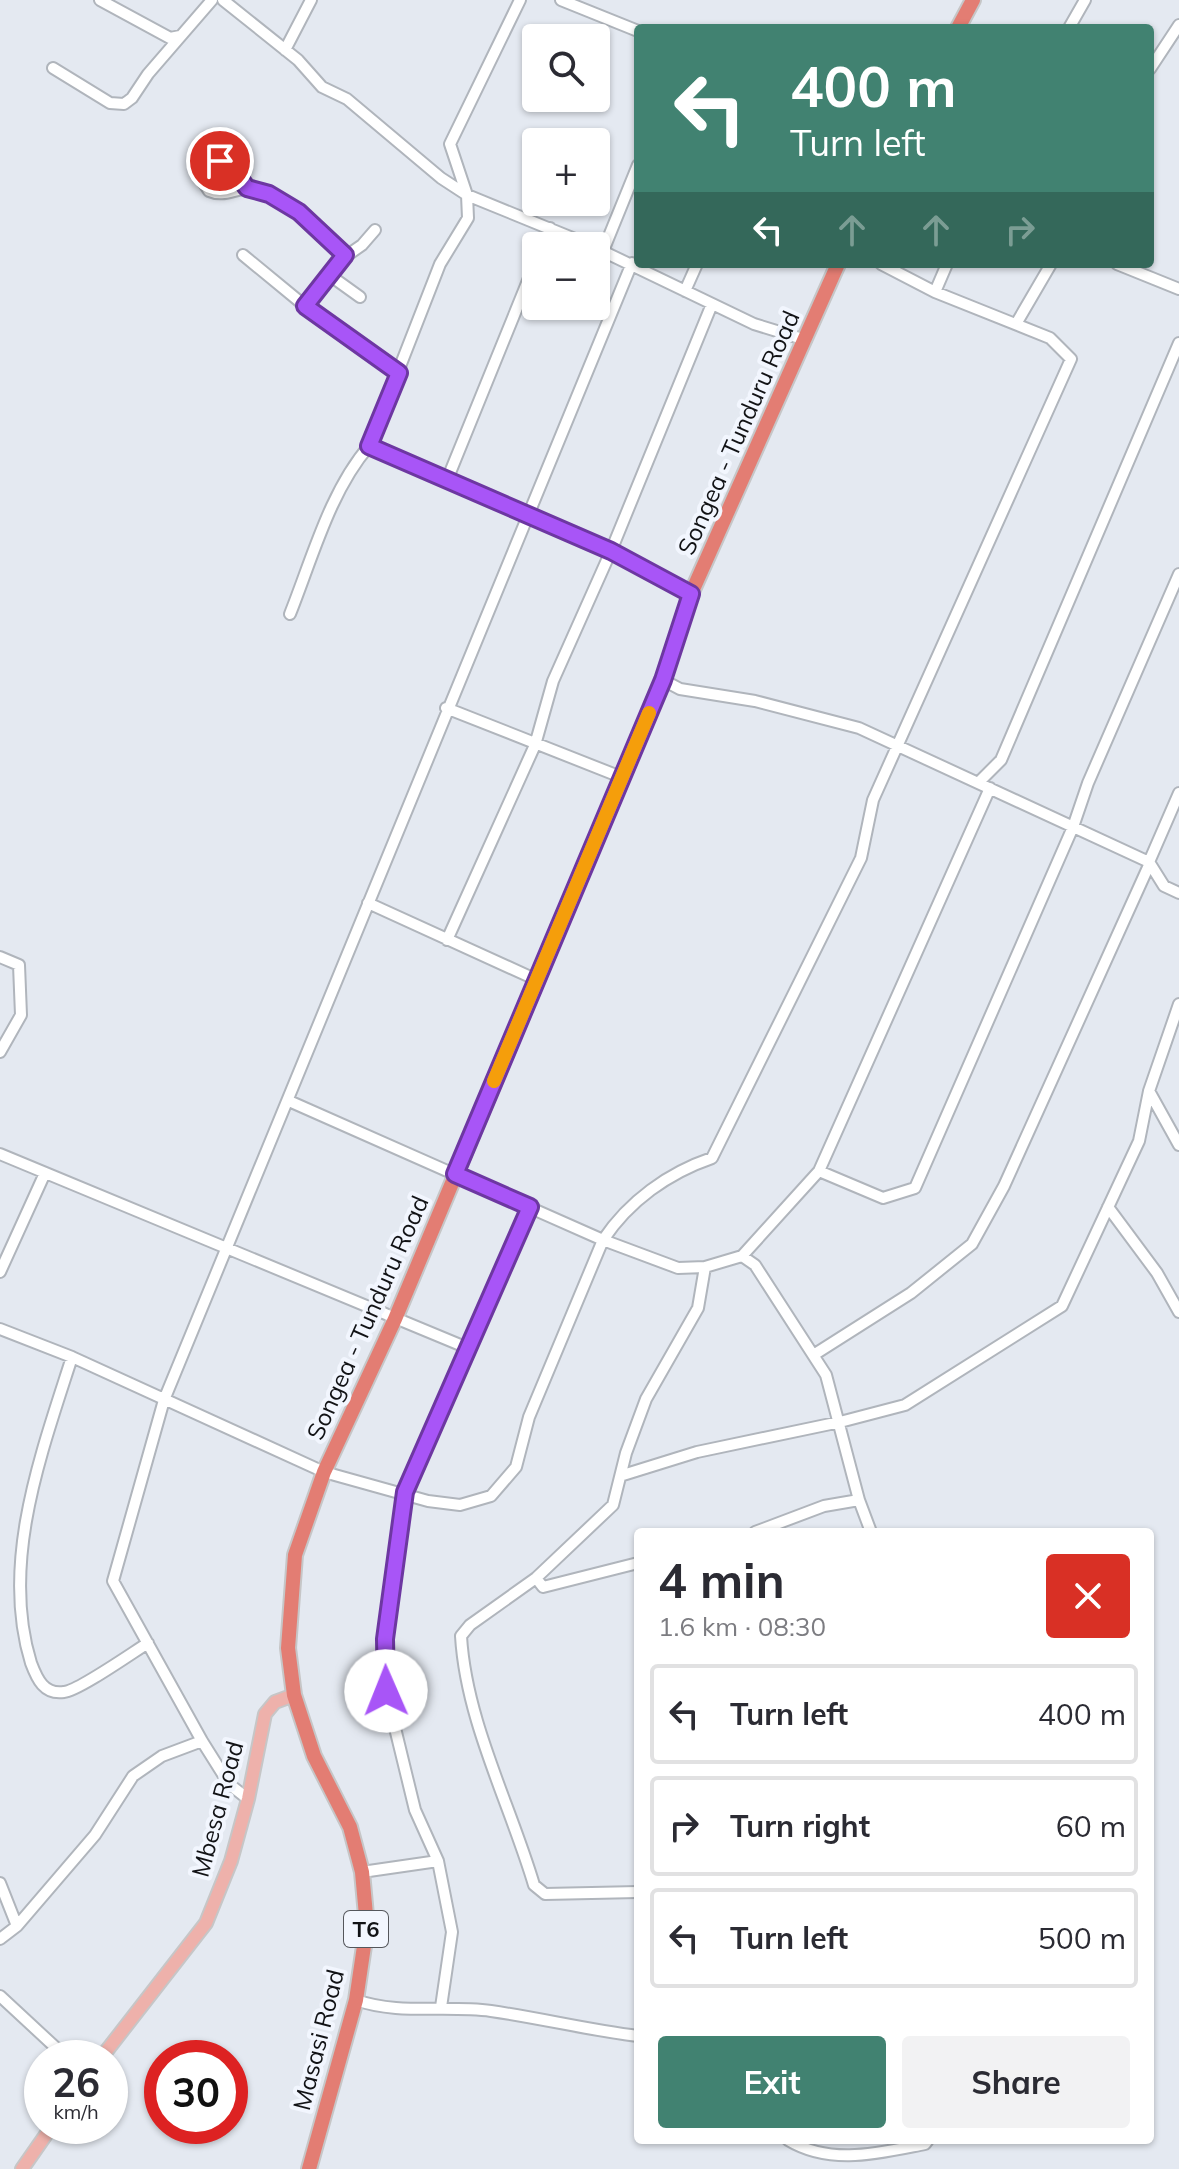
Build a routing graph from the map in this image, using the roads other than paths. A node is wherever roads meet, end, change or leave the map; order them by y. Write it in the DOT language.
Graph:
graph roads {
  1 [pos="100,0"];
  2 [pos="212,0"];
  3 [pos="223,0"];
  4 [pos="311,0"];
  5 [pos="520,0"];
  6 [pos="973,0"];
  7 [pos="1085,0"];
  8 [pos="567,1"];
  9 [pos="960,24"];
  10 [pos="1071,24"];
  11 [pos="1179,25"];
  12 [pos="634,29"];
  13 [pos="182,36"];
  14 [pos="285,50"];
  15 [pos="1154,63"];
  16 [pos="53,68"];
  17 [pos="634,173"];
  18 [pos="247,188"];
  19 [pos="467,195"];
  20 [pos="550,228"];
  21 [pos="375,230"];
  22 [pos="548,232"];
  23 [pos="559,232"];
  24 [pos="605,232"];
  25 [pos="610,254"];
  26 [pos="243,255"];
  27 [pos="345,255"];
  28 [pos="632,263"];
  29 [pos="641,268"];
  30 [pos="695,268"];
  31 [pos="836,268"];
  32 [pos="889,268"];
  33 [pos="945,268"];
  34 [pos="1049,268"];
  35 [pos="1127,268"];
  36 [pos="328,274"];
  37 [pos="1179,289"];
  38 [pos="685,291"];
  39 [pos="935,292"];
  40 [pos="522,295"];
  41 [pos="360,297"];
  42 [pos="712,304"];
  43 [pos="305,306"];
  44 [pos="1016,324"];
  45 [pos="806,340"];
  46 [pos="1179,343"];
  47 [pos="399,373"];
  48 [pos="369,446"];
  49 [pos="447,480"];
  50 [pos="531,516"];
  51 [pos="611,551"];
  52 [pos="1179,574"];
  53 [pos="691,594"];
  54 [pos="290,614"];
  55 [pos="663,680"];
  56 [pos="446,708"];
  57 [pos="535,745"];
  58 [pos="898,746"];
  59 [pos="621,777"];
  60 [pos="979,782"];
  61 [pos="990,788"];
  62 [pos="1179,793"];
  63 [pos="1073,827"];
  64 [pos="1150,862"];
  65 [pos="1179,893"];
  66 [pos="368,903"];
  67 [pos="447,940"];
  68 [pos="0,957"];
  69 [pos="537,980"];
  70 [pos="1179,1006"];
  71 [pos="0,1052"];
  72 [pos="1149,1091"];
  73 [pos="289,1101"];
  74 [pos="1179,1145"];
  75 [pos="0,1146"];
  76 [pos="4,1156"];
  77 [pos="819,1171"];
  78 [pos="45,1173"];
  79 [pos="455,1174"];
  80 [pos="530,1207"];
  81 [pos="1108,1207"];
  82 [pos="603,1240"];
  83 [pos="226,1246"];
  84 [pos="742,1256"];
  85 [pos="705,1267"];
  86 [pos="0,1272"];
  87 [pos="1179,1312"];
  88 [pos="395,1319"];
  89 [pos="0,1329"];
  90 [pos="470,1349"];
  91 [pos="815,1354"];
  92 [pos="72,1357"];
  93 [pos="164,1400"];
  94 [pos="840,1422"];
  95 [pos="324,1472"];
  96 [pos="623,1475"];
  97 [pos="405,1492"];
  98 [pos="859,1500"];
  99 [pos="766,1528"];
  100 [pos="870,1528"];
  101 [pos="634,1564"];
  102 [pos="536,1578"];
  103 [pos="148,1643"];
  104 [pos="294,1695"];
  105 [pos="202,1741"];
  106 [pos="248,1799"];
  107 [pos="438,1861"];
  108 [pos="362,1872"];
  109 [pos="0,1883"];
  110 [pos="634,1892"];
  111 [pos="17,1926"];
  112 [pos="0,1939"];
  113 [pos="0,1996"];
  114 [pos="356,2000"];
  115 [pos="441,2007"];
  116 [pos="634,2035"];
  117 [pos="48,2040"];
  118 [pos="115,2040"];
  119 [pos="39,2144"];
  120 [pos="795,2144"];
  121 [pos="925,2144"];
  122 [pos="22,2169"];
  123 [pos="309,2169"];
  1 -- 13 [label="street"];
  2 -- 13 [label="street"];
  3 -- 14 [label="street"];
  4 -- 14 [label="street"];
  5 -- 19 [label="street"];
  6 -- 9 [label="highway"];
  7 -- 10 [label="street"];
  8 -- 12 [label="street"];
  11 -- 15 [label="street"];
  13 -- 16 [label="street"];
  14 -- 19 [label="street"];
  17 -- 24 [label="street"];
  18 -- 18 [label="street"];
  18 -- 27 [label="street"];
  19 -- 20 [label="street"];
  19 -- 47 [label="street"];
  20 -- 22 [label="street"];
  20 -- 23 [label="street"];
  21 -- 27 [label="street"];
  25 -- 28 [label="street"];
  26 -- 43 [label="street"];
  27 -- 36 [label="street"];
  28 -- 50 [label="street"];
  29 -- 38 [label="street"];
  30 -- 38 [label="street"];
  31 -- 45 [label="highway, Songea - Tunduru Road / T6"];
  32 -- 39 [label="street"];
  33 -- 39 [label="street"];
  34 -- 44 [label="street"];
  35 -- 37 [label="street"];
  36 -- 41 [label="street"];
  36 -- 43 [label="street"];
  38 -- 42 [label="street"];
  39 -- 44 [label="street"];
  40 -- 49 [label="street"];
  42 -- 45 [label="street"];
  42 -- 51 [label="street"];
  43 -- 47 [label="street"];
  44 -- 58 [label="street"];
  45 -- 53 [label="highway, Songea - Tunduru Road / T6"];
  46 -- 60 [label="street"];
  47 -- 48 [label="street"];
  48 -- 49 [label="street"];
  48 -- 54 [label="street"];
  49 -- 50 [label="street"];
  50 -- 51 [label="street"];
  50 -- 56 [label="street"];
  51 -- 53 [label="street"];
  51 -- 57 [label="street"];
  52 -- 63 [label="street"];
  53 -- 55 [label="highway, Songea - Tunduru Road / T6"];
  55 -- 58 [label="street"];
  55 -- 59 [label="highway, Songea - Tunduru Road / T6"];
  56 -- 57 [label="street"];
  56 -- 66 [label="street"];
  57 -- 59 [label="street"];
  57 -- 67 [label="street"];
  58 -- 60 [label="street"];
  58 -- 82 [label="street"];
  59 -- 69 [label="highway, Songea - Tunduru Road / T6"];
  60 -- 61 [label="street"];
  61 -- 63 [label="street"];
  61 -- 77 [label="street"];
  62 -- 64 [label="street"];
  63 -- 64 [label="street"];
  63 -- 77 [label="street"];
  64 -- 65 [label="street"];
  64 -- 91 [label="street"];
  66 -- 67 [label="street"];
  66 -- 73 [label="street"];
  67 -- 69 [label="street"];
  68 -- 71 [label="street"];
  69 -- 79 [label="highway, Songea - Tunduru Road / T6"];
  70 -- 72 [label="street"];
  72 -- 74 [label="street"];
  72 -- 81 [label="street"];
  73 -- 79 [label="street"];
  73 -- 83 [label="street"];
  75 -- 76 [label="street"];
  76 -- 78 [label="street"];
  77 -- 84 [label="street"];
  78 -- 83 [label="street"];
  78 -- 86 [label="street"];
  79 -- 80 [label="street"];
  79 -- 88 [label="highway, Songea - Tunduru Road / T6"];
  80 -- 82 [label="street"];
  80 -- 90 [label="street"];
  81 -- 87 [label="street"];
  81 -- 94 [label="street"];
  82 -- 85 [label="street"];
  82 -- 97 [label="street"];
  83 -- 88 [label="street"];
  83 -- 93 [label="street"];
  84 -- 85 [label="street"];
  84 -- 91 [label="street"];
  85 -- 96 [label="street"];
  88 -- 90 [label="street"];
  88 -- 95 [label="highway, Songea - Tunduru Road / T6"];
  89 -- 92 [label="street"];
  90 -- 97 [label="street"];
  91 -- 94 [label="street"];
  92 -- 93 [label="street"];
  92 -- 103 [label="street"];
  93 -- 95 [label="street"];
  93 -- 103 [label="street"];
  94 -- 96 [label="street"];
  94 -- 98 [label="street"];
  95 -- 97 [label="street"];
  95 -- 104 [label="highway, Songea - Tunduru Road / T6"];
  96 -- 102 [label="street"];
  97 -- 107 [label="street"];
  98 -- 99 [label="street"];
  98 -- 100 [label="street"];
  101 -- 102 [label="street"];
  102 -- 110 [label="street"];
  103 -- 105 [label="street"];
  104 -- 106 [label="main road, Mbesa Road"];
  104 -- 108 [label="highway, Masasi Road / T6"];
  105 -- 106 [label="street"];
  105 -- 111 [label="street"];
  106 -- 118 [label="main road, Mbesa Road"];
  107 -- 108 [label="street"];
  107 -- 115 [label="street"];
  108 -- 114 [label="highway, Masasi Road / T6"];
  109 -- 111 [label="street"];
  111 -- 112 [label="street"];
  113 -- 117 [label="street"];
  114 -- 115 [label="street"];
  114 -- 123 [label="highway, Masasi Road / T6"];
  115 -- 116 [label="street"];
  119 -- 122 [label="main road"];
  120 -- 121 [label="street"];
}
